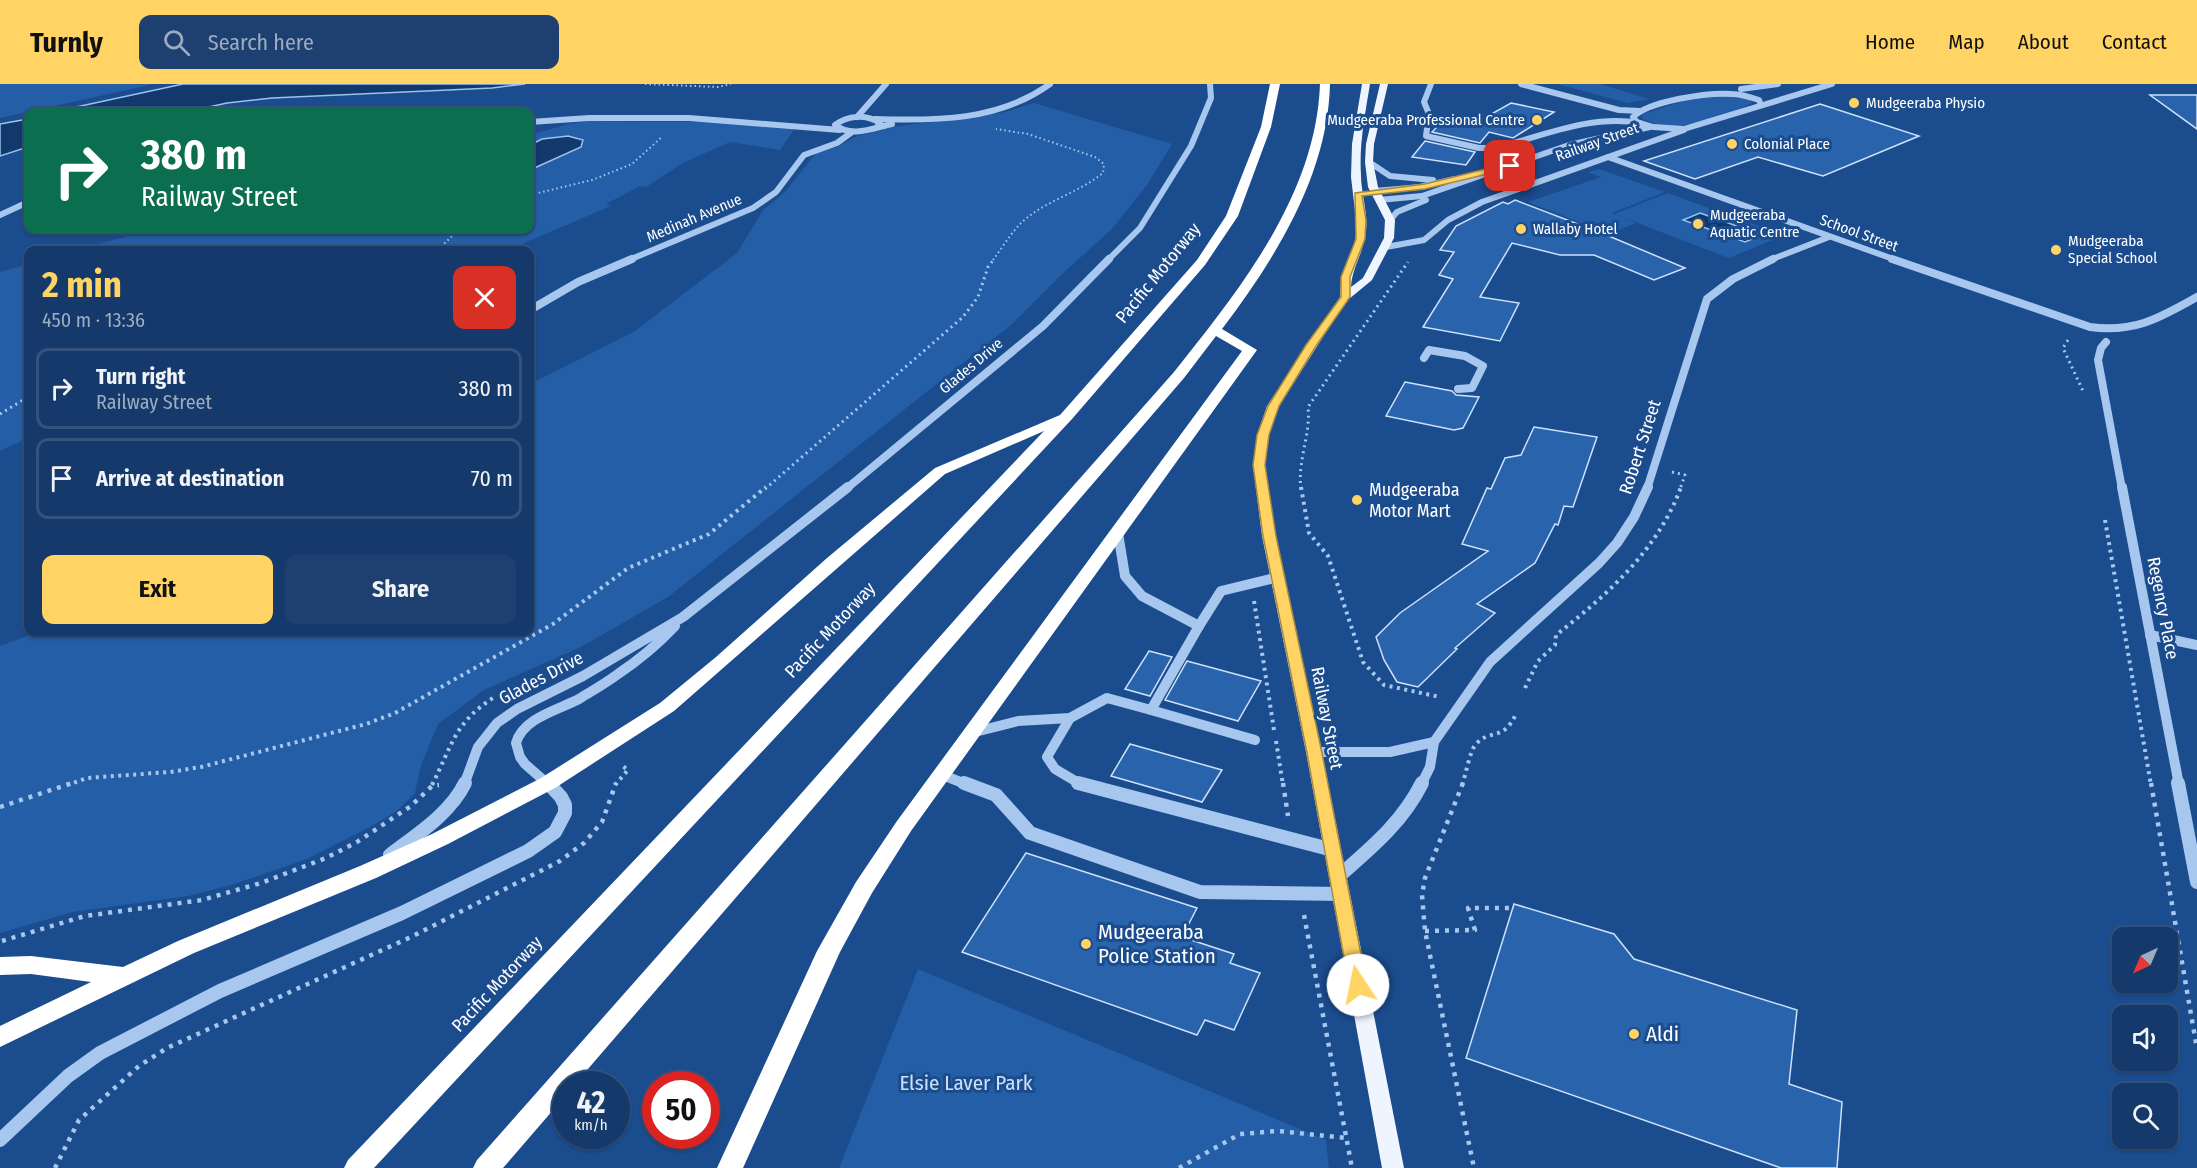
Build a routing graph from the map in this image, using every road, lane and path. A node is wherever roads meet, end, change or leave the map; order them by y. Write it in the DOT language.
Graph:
graph roads {
  1 [pos="645,84"];
  2 [pos="731,84"];
  3 [pos="886,84"];
  4 [pos="1050,84"];
  5 [pos="1210,84"];
  6 [pos="1275,84"];
  7 [pos="1325,84"];
  8 [pos="1366,84"];
  9 [pos="1384,84"];
  10 [pos="1431,84"];
  11 [pos="1521,84"];
  12 [pos="1832,84"];
  13 [pos="1776,85"];
  14 [pos="1721,87"];
  15 [pos="1538,88"];
  16 [pos="1757,99"];
  17 [pos="1761,105"];
  18 [pos="1640,111"];
  19 [pos="1634,115"];
  20 [pos="856,117"];
  21 [pos="875,119"];
  22 [pos="840,120"];
  23 [pos="908,120"];
  24 [pos="1628,120"];
  25 [pos="534,122"];
  26 [pos="1640,123"];
  27 [pos="796,124"];
  28 [pos="877,127"];
  29 [pos="1655,127"];
  30 [pos="1689,128"];
  31 [pos="991,129"];
  32 [pos="840,130"];
  33 [pos="852,132"];
  34 [pos="670,134"];
  35 [pos="1607,136"];
  36 [pos="1657,140"];
  37 [pos="1608,157"];
  38 [pos="1369,162"];
  39 [pos="1490,172"];
  40 [pos="1476,174"];
  41 [pos="1467,182"];
  42 [pos="534,194"];
  43 [pos="1358,194"];
  44 [pos="1377,195"];
  45 [pos="24,204"];
  46 [pos="0,215"];
  47 [pos="1390,220"];
  48 [pos="454,234"];
  49 [pos="1829,237"];
  50 [pos="442,246"];
  51 [pos="1386,247"];
  52 [pos="1412,257"];
  53 [pos="1346,297"];
  54 [pos="2197,297"];
  55 [pos="534,308"];
  56 [pos="1215,330"];
  57 [pos="2064,333"];
  58 [pos="2106,342"];
  59 [pos="1424,358"];
  60 [pos="1458,389"];
  61 [pos="24,399"];
  62 [pos="2084,400"];
  63 [pos="0,414"];
  64 [pos="1067,416"];
  65 [pos="2103,509"];
  66 [pos="1118,533"];
  67 [pos="1279,577"];
  68 [pos="683,617"];
  69 [pos="1199,626"];
  70 [pos="534,635"];
  71 [pos="2150,635"];
  72 [pos="532,636"];
  73 [pos="2197,645"];
  74 [pos="1444,688"];
  75 [pos="498,696"];
  76 [pos="1438,697"];
  77 [pos="1445,698"];
  78 [pos="1151,710"];
  79 [pos="1516,714"];
  80 [pos="1070,718"];
  81 [pos="975,732"];
  82 [pos="1255,740"];
  83 [pos="1434,742"];
  84 [pos="1314,753"];
  85 [pos="940,774"];
  86 [pos="548,783"];
  87 [pos="432,786"];
  88 [pos="0,807"];
  89 [pos="1333,850"];
  90 [pos="368,872"];
  91 [pos="1338,878"];
  92 [pos="2197,882"];
  93 [pos="1341,894"];
  94 [pos="1513,908"];
  95 [pos="1425,931"];
  96 [pos="0,966"];
  97 [pos="126,976"];
  98 [pos="0,1037"];
  99 [pos="2197,1049"];
  100 [pos="1347,1138"];
  101 [pos="0,1140"];
  102 [pos="357,1168"];
  103 [pos="486,1168"];
  104 [pos="730,1168"];
  105 [pos="1179,1168"];
  106 [pos="1393,1168"];
  107 [pos="1474,1168"];
  1 -- 2 [label="path"];
  3 -- 20 [label="street"];
  4 -- 23 [label="street"];
  5 -- 68 [label="street, Glades Drive"];
  6 -- 64 [label="highway, Pacific Motorway"];
  7 -- 56 [label="highway"];
  8 -- 43 [label="main road, Railway Street"];
  9 -- 38 [label="main road"];
  10 -- 24 [label="street"];
  11 -- 15 [label="street"];
  12 -- 17 [label="street, Railway Street"];
  13 -- 14 [label="street, Railway Street"];
  13 -- 16 [label="street, Railway Street"];
  14 -- 16 [label="street, Railway Street"];
  14 -- 18 [label="street, Railway Street"];
  15 -- 18 [label="street"];
  15 -- 24 [label="street"];
  16 -- 17 [label="street"];
  17 -- 30 [label="street, Railway Street"];
  18 -- 19 [label="street, Railway Street"];
  19 -- 24 [label="street, Railway Street"];
  19 -- 26 [label="street, Railway Street"];
  20 -- 21 [label="street"];
  20 -- 22 [label="street"];
  21 -- 23 [label="street"];
  21 -- 28 [label="street"];
  22 -- 27 [label="street"];
  22 -- 32 [label="street"];
  23 -- 28 [label="street"];
  24 -- 26 [label="street"];
  24 -- 35 [label="street, Railway Street"];
  25 -- 27 [label="street"];
  26 -- 29 [label="street, Railway Street"];
  27 -- 32 [label="street"];
  28 -- 33 [label="street"];
  29 -- 30 [label="street, Railway Street"];
  29 -- 35 [label="street, Railway Street"];
  29 -- 36 [label="street, Railway Street"];
  30 -- 36 [label="street, Railway Street"];
  31 -- 70 [label="path"];
  32 -- 33 [label="street"];
  33 -- 55 [label="street, Medinah Avenue"];
  34 -- 42 [label="path"];
  35 -- 39 [label="street, Railway Street"];
  36 -- 37 [label="street, Railway Street"];
  37 -- 49 [label="street, School Street"];
  37 -- 51 [label="street, Railway Street"];
  38 -- 40 [label="street, Railway Street"];
  38 -- 44 [label="main road"];
  39 -- 40 [label="street, Railway Street"];
  39 -- 41 [label="street, Railway Street"];
  40 -- 44 [label="street, Railway Street"];
  41 -- 44 [label="street, Railway Street"];
  41 -- 47 [label="street, Railway Street"];
  43 -- 44 [label="main road"];
  43 -- 53 [label="main road, Railway Street"];
  44 -- 47 [label="main road"];
  45 -- 46 [label="street"];
  47 -- 51 [label="main road, Railway Street"];
  48 -- 50 [label="path"];
  49 -- 54 [label="street, School Street"];
  49 -- 83 [label="street, Robert Street"];
  51 -- 53 [label="main road, Railway Street"];
  52 -- 76 [label="path"];
  53 -- 67 [label="main road, Railway Street"];
  56 -- 66 [label="highway"];
  56 -- 103 [label="highway"];
  57 -- 62 [label="path"];
  58 -- 71 [label="street, Regency Place"];
  59 -- 60 [label="street"];
  61 -- 63 [label="path"];
  64 -- 86 [label="highway"];
  64 -- 102 [label="highway, Pacific Motorway"];
  65 -- 99 [label="path"];
  66 -- 69 [label="street"];
  66 -- 81 [label="highway"];
  67 -- 69 [label="street"];
  67 -- 84 [label="main road, Railway Street"];
  68 -- 86 [label="street, Glades Drive"];
  68 -- 90 [label="street, Glades Drive"];
  69 -- 78 [label="street"];
  71 -- 73 [label="street"];
  71 -- 92 [label="street, Regency Place"];
  72 -- 88 [label="path"];
  74 -- 76 [label="path"];
  75 -- 87 [label="path"];
  76 -- 77 [label="path"];
  78 -- 80 [label="street"];
  78 -- 82 [label="street"];
  79 -- 95 [label="path"];
  80 -- 81 [label="street"];
  80 -- 89 [label="street"];
  81 -- 85 [label="highway"];
  83 -- 84 [label="street"];
  83 -- 91 [label="street, Robert Street"];
  84 -- 89 [label="main road, Railway Street"];
  85 -- 93 [label="street"];
  85 -- 104 [label="highway"];
  86 -- 90 [label="highway"];
  86 -- 101 [label="street"];
  89 -- 91 [label="main road, Railway Street"];
  90 -- 97 [label="highway"];
  91 -- 93 [label="main road, Railway Street"];
  93 -- 106 [label="main road, Railway Street"];
  94 -- 95 [label="path"];
  95 -- 107 [label="path"];
  96 -- 97 [label="highway"];
  97 -- 98 [label="highway"];
  100 -- 105 [label="path"];
}
